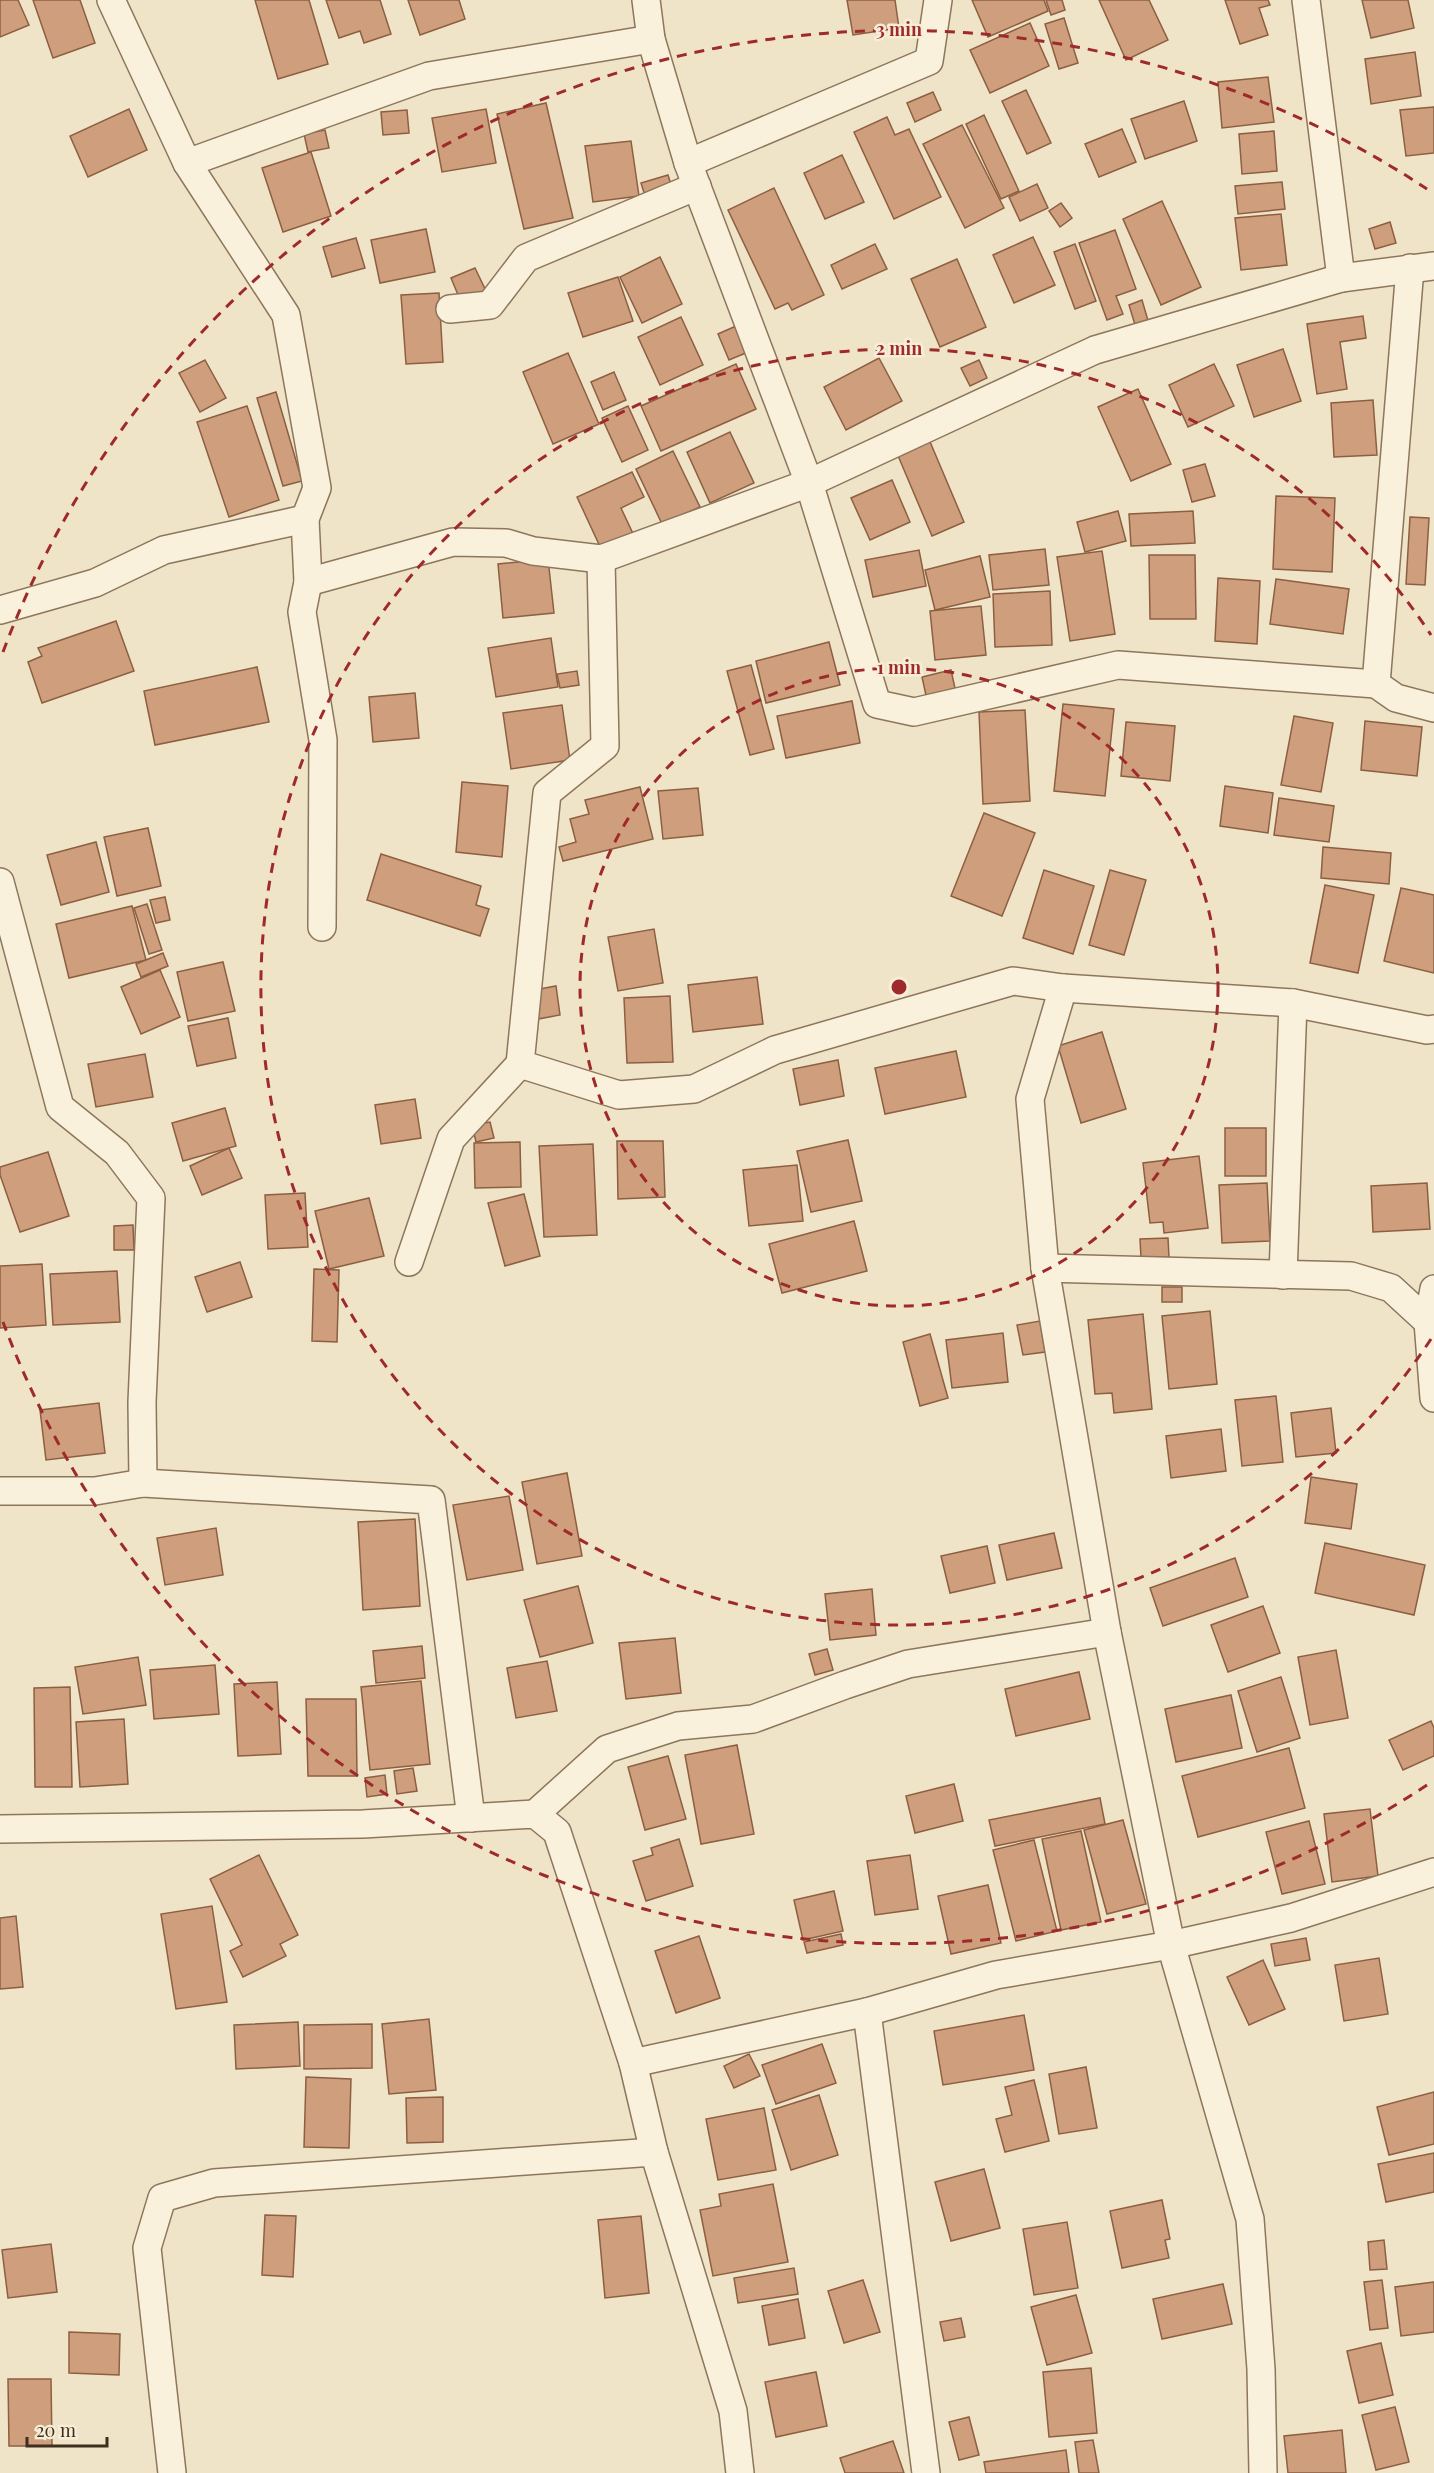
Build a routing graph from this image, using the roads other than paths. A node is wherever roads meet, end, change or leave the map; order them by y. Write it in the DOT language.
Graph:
graph roads {
  1 [pos="111,0"];
  2 [pos="646,0"];
  3 [pos="938,0"];
  4 [pos="1306,0"];
  5 [pos="651,39"];
  6 [pos="187,163"];
  7 [pos="693,174"];
  8 [pos="1422,267"];
  9 [pos="1341,278"];
  10 [pos="450,309"];
  11 [pos="809,483"];
  12 [pos="305,519"];
  13 [pos="601,559"];
  14 [pos="308,582"];
  15 [pos="0,610"];
  16 [pos="1376,684"];
  17 [pos="1434,708"];
  18 [pos="0,882"];
  19 [pos="322,927"];
  20 [pos="1063,988"];
  21 [pos="1293,1003"];
  22 [pos="1434,1029"];
  23 [pos="520,1064"];
  24 [pos="409,1262"];
  25 [pos="1045,1268"];
  26 [pos="1283,1275"];
  27 [pos="1434,1289"];
  28 [pos="1428,1322"];
  29 [pos="1434,1398"];
  30 [pos="143,1484"];
  31 [pos="0,1491"];
  32 [pos="1107,1632"];
  33 [pos="535,1814"];
  34 [pos="471,1818"];
  35 [pos="0,1829"];
  36 [pos="1434,1872"];
  37 [pos="1171,1945"];
  38 [pos="867,2012"];
  39 [pos="633,2063"];
  40 [pos="654,2152"];
  41 [pos="172,2473"];
  42 [pos="740,2473"];
  43 [pos="926,2473"];
  44 [pos="1263,2473"];
  1 -- 6 [label="street"];
  2 -- 5 [label="street"];
  3 -- 7 [label="street"];
  4 -- 9 [label="street"];
  5 -- 6 [label="street"];
  5 -- 7 [label="street"];
  6 -- 12 [label="street"];
  7 -- 10 [label="street"];
  7 -- 11 [label="street"];
  8 -- 9 [label="street"];
  8 -- 16 [label="street"];
  9 -- 11 [label="street"];
  11 -- 13 [label="street"];
  11 -- 16 [label="street"];
  12 -- 14 [label="street"];
  12 -- 15 [label="street"];
  13 -- 14 [label="street"];
  13 -- 23 [label="street"];
  14 -- 19 [label="street"];
  16 -- 17 [label="street"];
  18 -- 30 [label="street"];
  20 -- 21 [label="street"];
  20 -- 23 [label="street"];
  20 -- 25 [label="street"];
  21 -- 22 [label="street"];
  21 -- 26 [label="street"];
  23 -- 24 [label="street"];
  25 -- 26 [label="street"];
  25 -- 32 [label="street"];
  26 -- 28 [label="street"];
  27 -- 28 [label="street"];
  28 -- 29 [label="street"];
  30 -- 31 [label="street"];
  30 -- 34 [label="street"];
  32 -- 33 [label="street"];
  32 -- 37 [label="street"];
  33 -- 34 [label="street"];
  33 -- 39 [label="street"];
  34 -- 35 [label="street"];
  36 -- 37 [label="street"];
  37 -- 38 [label="street"];
  37 -- 44 [label="street"];
  38 -- 39 [label="street"];
  38 -- 43 [label="street"];
  39 -- 40 [label="street"];
  40 -- 41 [label="street"];
  40 -- 42 [label="street"];
}
